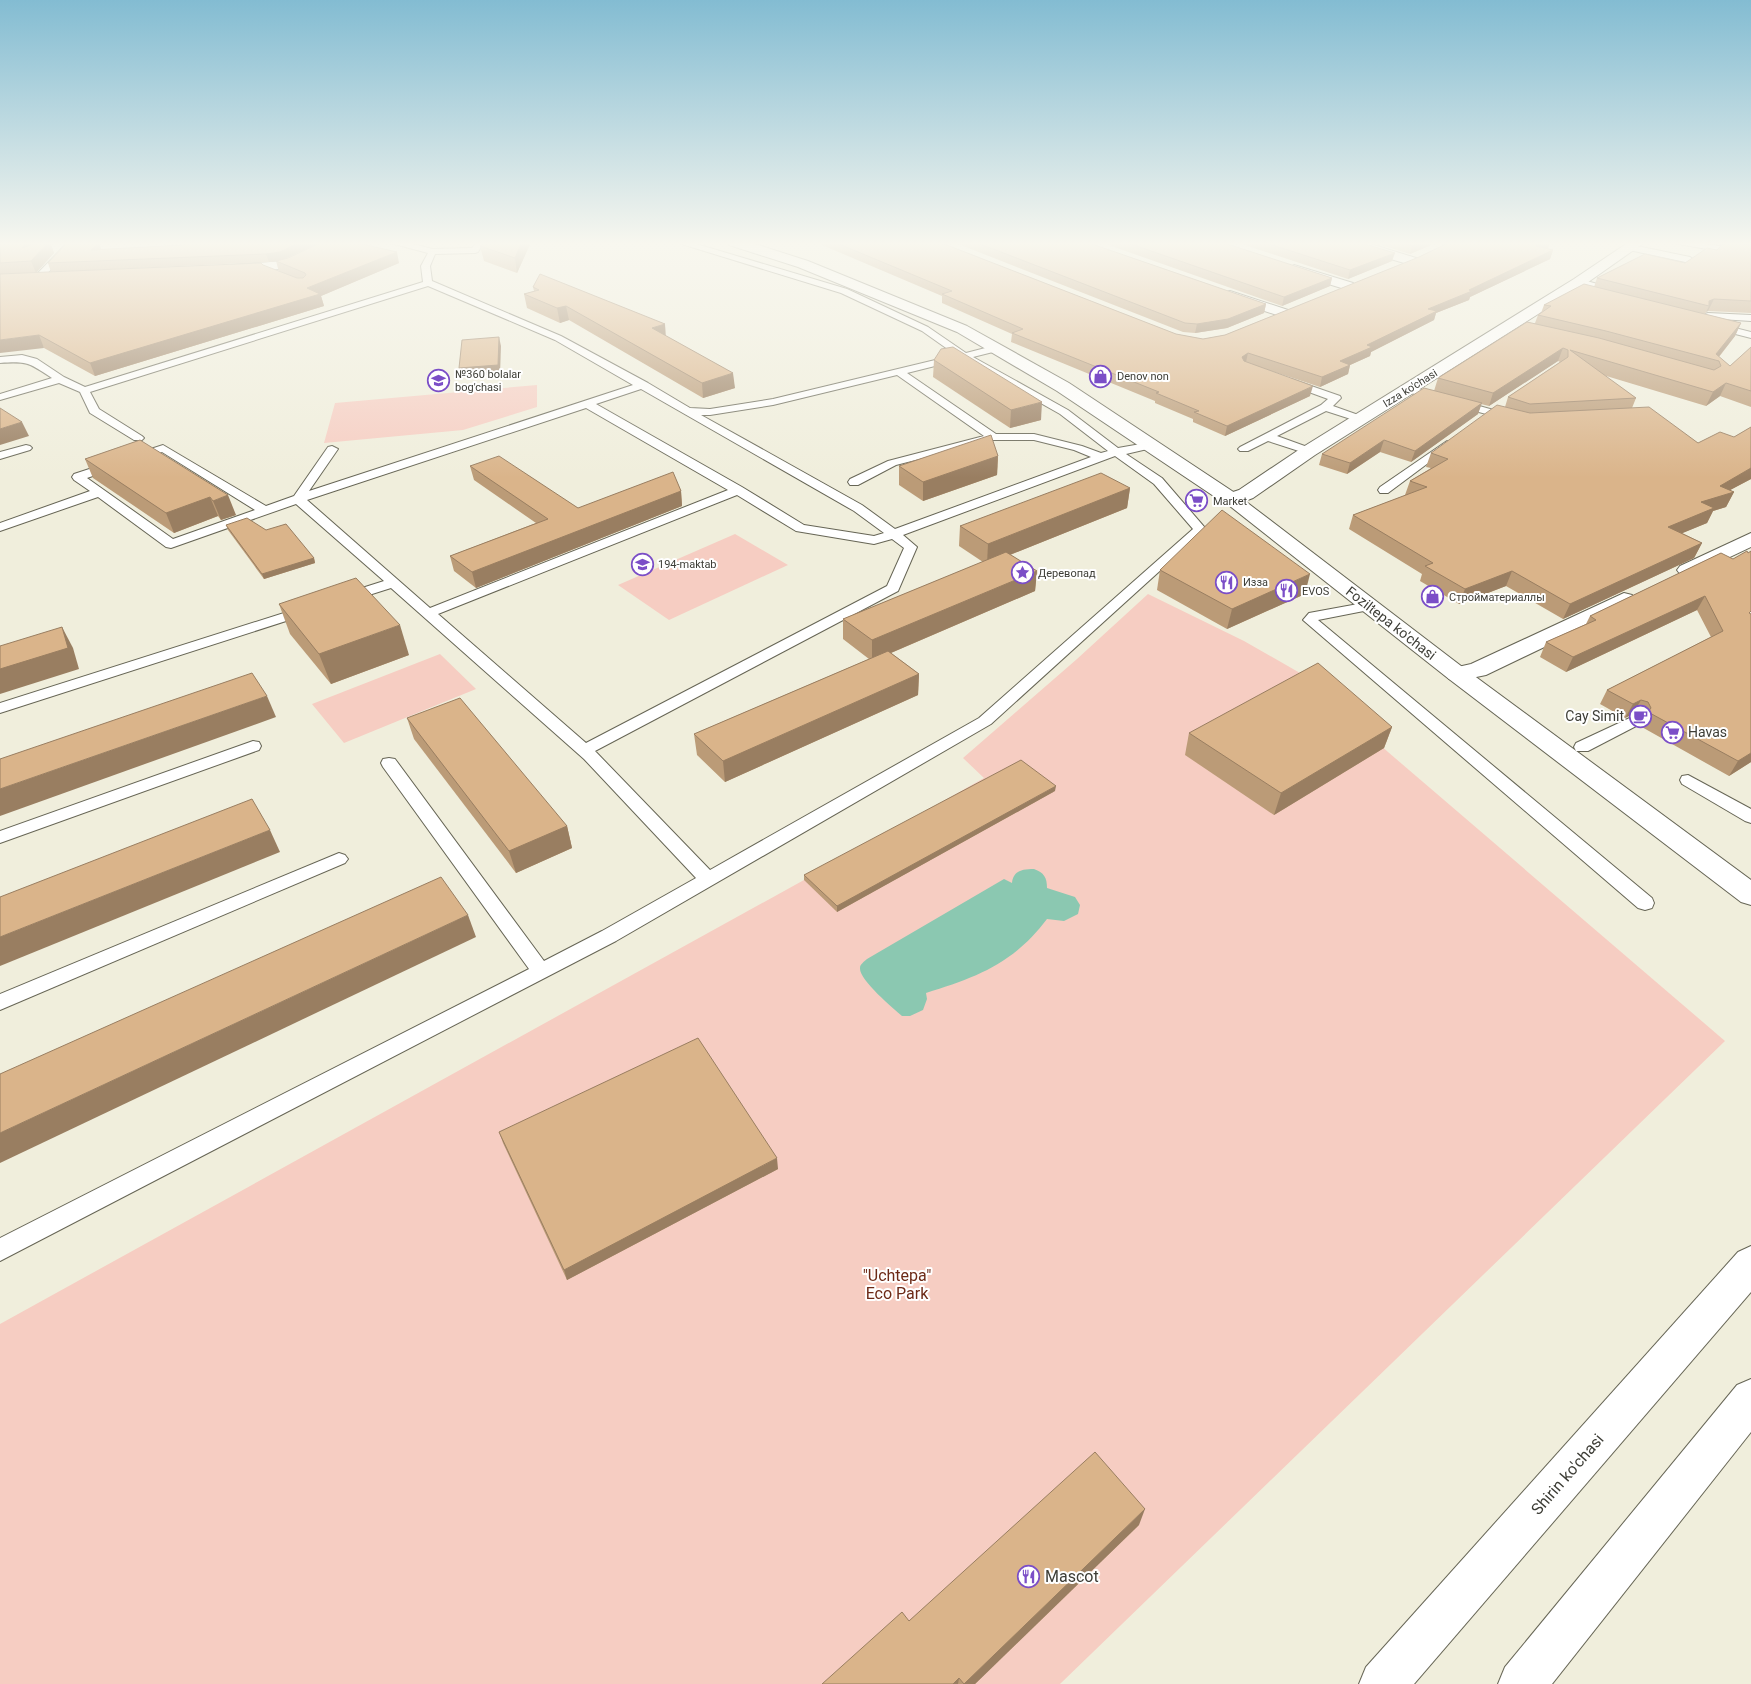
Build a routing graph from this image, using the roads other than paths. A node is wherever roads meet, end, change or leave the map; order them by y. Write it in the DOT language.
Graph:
graph roads {
  1 [pos="309,321"];
  2 [pos="517,321"];
  3 [pos="907,321"];
  4 [pos="942,321"];
  5 [pos="1262,321"];
  6 [pos="1524,321"];
  7 [pos="1706,321"];
  8 [pos="1258,322"];
  9 [pos="1751,335"];
  10 [pos="997,348"];
  11 [pos="964,356"];
  12 [pos="0,360"];
  13 [pos="899,372"];
  14 [pos="60,379"];
  15 [pos="1283,380"];
  16 [pos="644,385"];
  17 [pos="1408,389"];
  18 [pos="84,390"];
  19 [pos="0,397"];
  20 [pos="1506,402"];
  21 [pos="587,404"];
  22 [pos="1325,407"];
  23 [pos="689,411"];
  24 [pos="1491,412"];
  25 [pos="1360,419"];
  26 [pos="1525,422"];
  27 [pos="1476,423"];
  28 [pos="993,437"];
  29 [pos="1268,437"];
  30 [pos="138,438"];
  31 [pos="1453,440"];
  32 [pos="1152,445"];
  33 [pos="26,448"];
  34 [pos="332,449"];
  35 [pos="1244,449"];
  36 [pos="1308,451"];
  37 [pos="1109,455"];
  38 [pos="0,456"];
  39 [pos="854,482"];
  40 [pos="738,490"];
  41 [pos="1384,490"];
  42 [pos="100,492"];
  43 [pos="1238,496"];
  44 [pos="298,499"];
  45 [pos="266,510"];
  46 [pos="0,527"];
  47 [pos="894,534"];
  48 [pos="1751,539"];
  49 [pos="1672,577"];
  50 [pos="392,583"];
  51 [pos="1639,593"];
  52 [pos="1369,606"];
  53 [pos="427,614"];
  54 [pos="1468,672"];
  55 [pos="0,708"];
  56 [pos="1634,721"];
  57 [pos="252,746"];
  58 [pos="1582,747"];
  59 [pos="584,750"];
  60 [pos="389,763"];
  61 [pos="1688,780"];
  62 [pos="1751,816"];
  63 [pos="0,837"];
  64 [pos="339,859"];
  65 [pos="1751,872"];
  66 [pos="708,880"];
  67 [pos="1751,895"];
  68 [pos="1645,903"];
  69 [pos="541,971"];
  70 [pos="0,1002"];
  71 [pos="0,1250"];
  72 [pos="1751,1264"];
  73 [pos="1751,1399"];
  74 [pos="1384,1684"];
  75 [pos="1522,1684"];
  1 -- 18 [label="lane"];
  2 -- 16 [label="lane"];
  3 -- 11 [label="lane"];
  4 -- 10 [label="main road, Foziltepa ko'chasi"];
  5 -- 8 [label="main road"];
  6 -- 17 [label="main road, Izza ko'chasi"];
  7 -- 9 [label="lane"];
  10 -- 11 [label="lane"];
  10 -- 32 [label="main road, Foziltepa ko'chasi"];
  10 -- 43 [label="main road, Foziltepa ko'chasi"];
  11 -- 13 [label="lane"];
  11 -- 37 [label="lane"];
  12 -- 14 [label="lane"];
  13 -- 23 [label="lane"];
  13 -- 28 [label="lane"];
  14 -- 18 [label="lane"];
  14 -- 19 [label="lane"];
  15 -- 22 [label="lane"];
  16 -- 21 [label="lane"];
  16 -- 23 [label="lane"];
  17 -- 24 [label="lane"];
  17 -- 25 [label="main road, Izza ko'chasi"];
  18 -- 30 [label="lane"];
  20 -- 24 [label="lane"];
  21 -- 40 [label="lane"];
  21 -- 44 [label="lane"];
  22 -- 25 [label="lane"];
  22 -- 29 [label="lane"];
  23 -- 47 [label="lane"];
  24 -- 26 [label="lane"];
  24 -- 27 [label="lane"];
  25 -- 36 [label="main road, Izza ko'chasi"];
  28 -- 37 [label="lane"];
  28 -- 39 [label="lane"];
  29 -- 35 [label="lane"];
  29 -- 36 [label="lane"];
  31 -- 41 [label="lane"];
  32 -- 37 [label="lane"];
  32 -- 43 [label="main road, Foziltepa ko'chasi"];
  33 -- 38 [label="lane"];
  34 -- 44 [label="lane"];
  36 -- 43 [label="main road, Izza ko'chasi"];
  37 -- 47 [label="lane"];
  37 -- 66 [label="lane"];
  40 -- 47 [label="lane"];
  40 -- 53 [label="lane"];
  42 -- 45 [label="lane"];
  42 -- 45 [label="lane"];
  42 -- 46 [label="lane"];
  43 -- 52 [label="main road, Foziltepa ko'chasi"];
  43 -- 54 [label="main road, Foziltepa ko'chasi"];
  44 -- 45 [label="lane"];
  44 -- 50 [label="lane"];
  47 -- 59 [label="lane"];
  48 -- 49 [label="main road"];
  50 -- 53 [label="lane"];
  50 -- 55 [label="lane"];
  51 -- 54 [label="main road"];
  52 -- 54 [label="main road, Foziltepa ko'chasi"];
  52 -- 68 [label="lane"];
  53 -- 59 [label="lane"];
  54 -- 58 [label="main road, Foziltepa ko'chasi"];
  54 -- 67 [label="main road, Foziltepa ko'chasi"];
  56 -- 58 [label="lane"];
  57 -- 63 [label="lane"];
  58 -- 65 [label="main road, Foziltepa ko'chasi"];
  59 -- 66 [label="lane"];
  60 -- 69 [label="lane"];
  61 -- 62 [label="lane"];
  64 -- 70 [label="lane"];
  66 -- 69 [label="lane"];
  69 -- 71 [label="lane"];
  72 -- 74 [label="main road, Shirin ko'chasi"];
  73 -- 75 [label="main road"];
}
